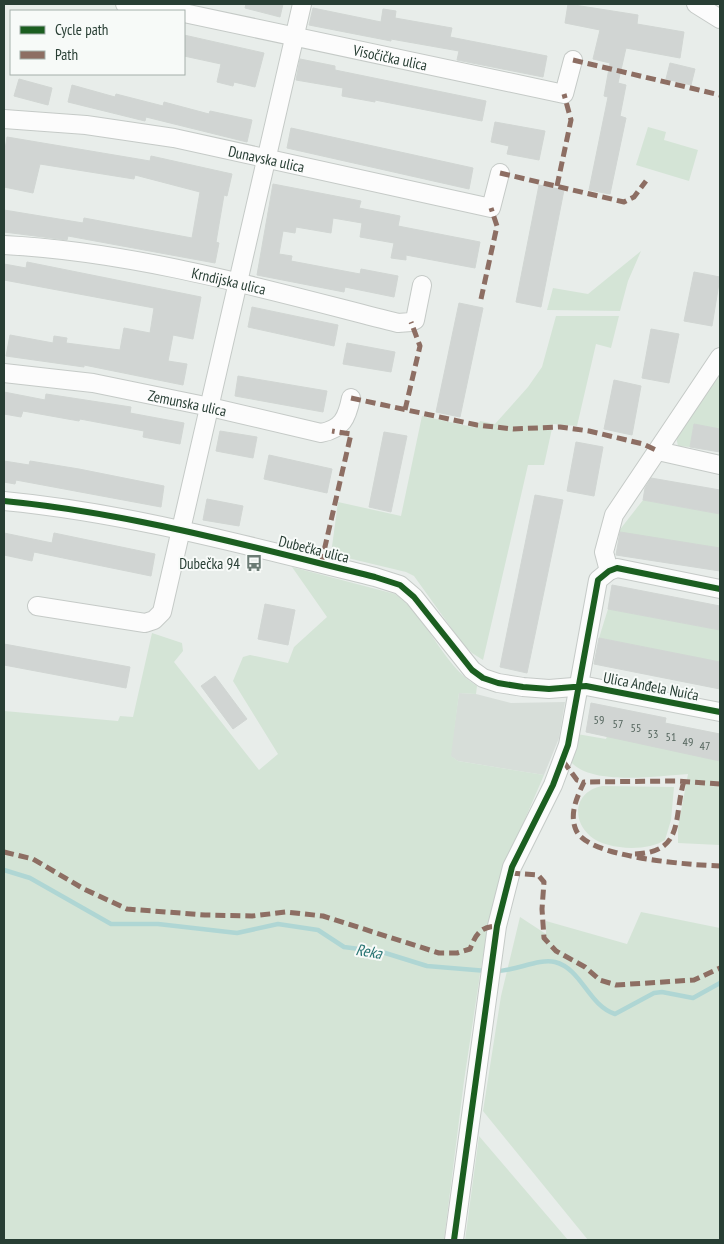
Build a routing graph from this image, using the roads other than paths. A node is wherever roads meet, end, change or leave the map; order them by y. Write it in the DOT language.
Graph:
graph roads {
  1 [pos="125,4"];
  2 [pos="302,4"];
  3 [pos="696,4"];
  4 [pos="169,10"];
  5 [pos="185,12"];
  6 [pos="720,19"];
  7 [pos="295,35"];
  8 [pos="573,60"];
  9 [pos="4,119"];
  10 [pos="267,159"];
  11 [pos="500,173"];
  12 [pos="4,245"];
  13 [pos="240,282"];
  14 [pos="422,285"];
  15 [pos="720,357"];
  16 [pos="4,373"];
  17 [pos="350,398"];
  18 [pos="210,406"];
  19 [pos="658,451"];
  20 [pos="720,465"];
  21 [pos="4,501"];
  22 [pos="182,529"];
  23 [pos="609,571"];
  24 [pos="720,588"];
  25 [pos="37,606"];
  26 [pos="578,686"];
  27 [pos="720,712"];
  28 [pos="454,1240"];
  1 -- 4 [label="street"];
  2 -- 7 [label="street"];
  3 -- 6 [label="street"];
  5 -- 7 [label="street, Visočička ulica"];
  7 -- 8 [label="street, Visočička ulica"];
  7 -- 10 [label="street"];
  9 -- 10 [label="street, Dunavska ulica"];
  10 -- 11 [label="street, Dunavska ulica"];
  10 -- 13 [label="street"];
  12 -- 13 [label="street, Krndijska ulica"];
  13 -- 14 [label="street, Krndijska ulica"];
  13 -- 18 [label="street"];
  15 -- 19 [label="street"];
  16 -- 18 [label="street, Zemunska ulica"];
  17 -- 18 [label="street, Zemunska ulica"];
  18 -- 22 [label="street"];
  19 -- 20 [label="street"];
  19 -- 23 [label="street"];
  21 -- 22 [label="street, Dubečka ulica"];
  22 -- 25 [label="street"];
  22 -- 26 [label="street, Dubečka ulica"];
  23 -- 24 [label="street"];
  23 -- 26 [label="street"];
  26 -- 27 [label="street, Ulica Anđela Nuića"];
  26 -- 28 [label="street"];
}
